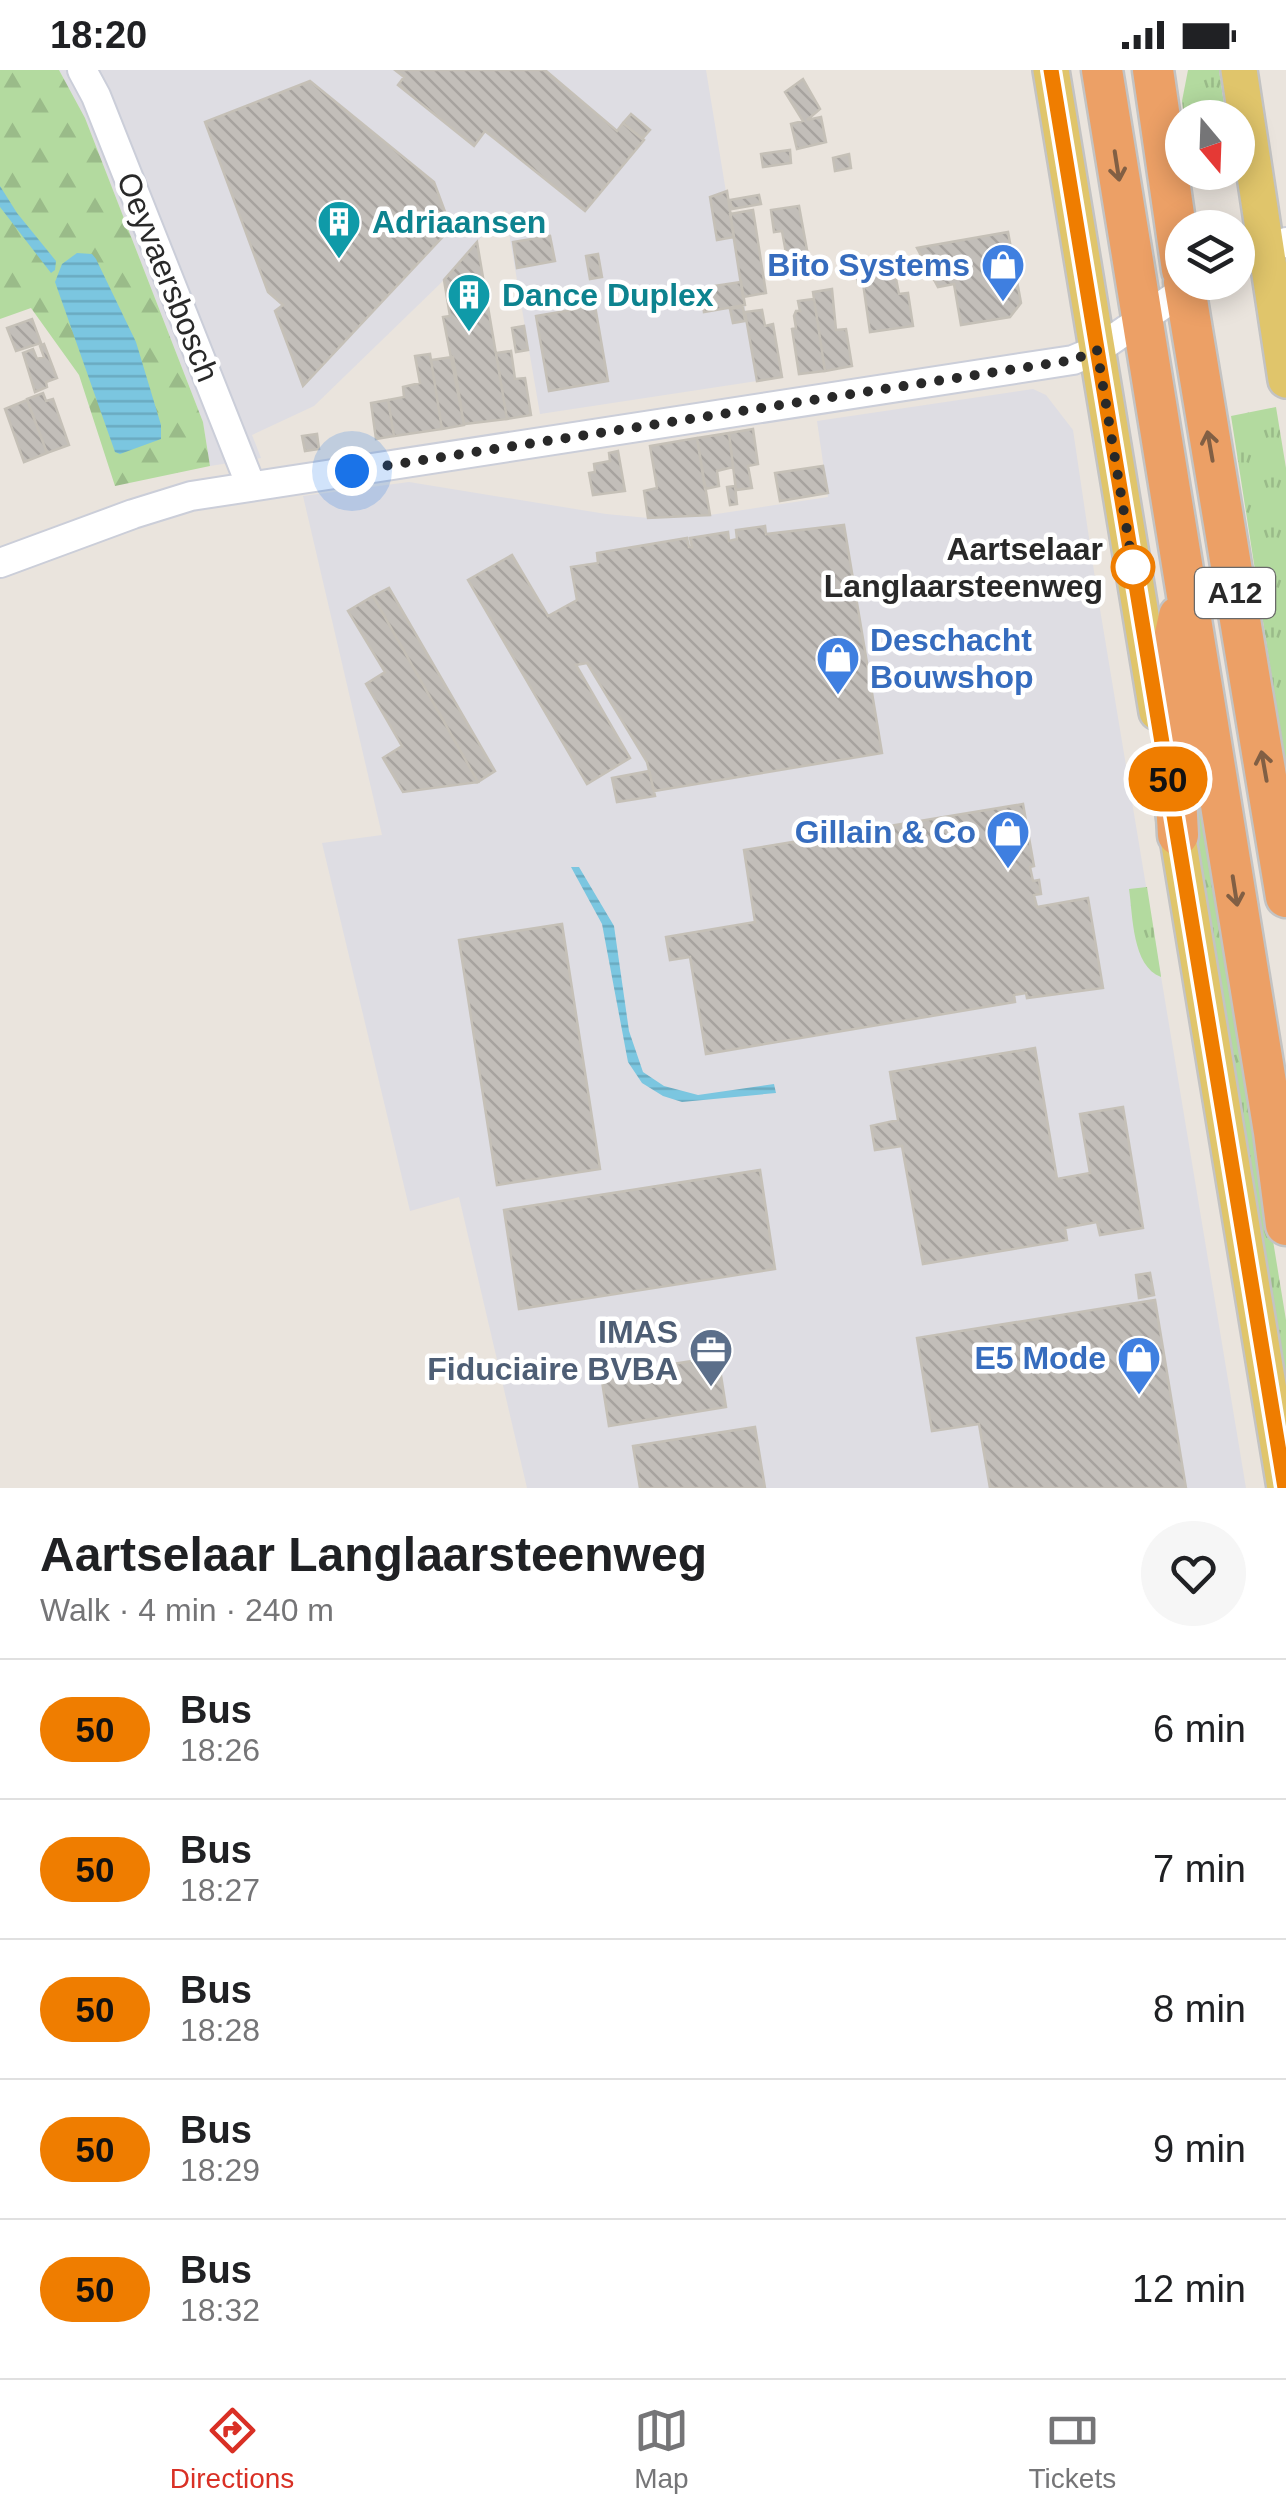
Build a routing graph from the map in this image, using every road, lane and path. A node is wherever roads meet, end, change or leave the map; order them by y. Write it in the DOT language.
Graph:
graph roads {
  1 [pos="82,70"];
  2 [pos="1050,70"];
  3 [pos="1102,70"];
  4 [pos="1153,70"];
  5 [pos="1239,70"];
  6 [pos="1176,210"];
  7 [pos="1263,250"];
  8 [pos="1165,299"];
  9 [pos="1190,300"];
  10 [pos="1142,318"];
  11 [pos="1097,350"];
  12 [pos="1286,380"];
  13 [pos="251,486"];
  14 [pos="0,563"];
  15 [pos="1185,588"];
  16 [pos="1178,835"];
  17 [pos="1286,897"];
  18 [pos="1286,1224"];
  19 [pos="1285,1488"];
  1 -- 13 [label="street, Oeyvaersbosch"];
  2 -- 11 [label="main road"];
  3 -- 10 [label="highway, A12, one-way"];
  4 -- 6 [label="highway, A12"];
  5 -- 7 [label="main road"];
  7 -- 12 [label="main road"];
  8 -- 10 [label="street"];
  17 -- 9 [label="highway, A12, one-way"];
  10 -- 11 [label="street"];
  10 -- 15 [label="highway, A12"];
  11 -- 13 [label="street"];
  11 -- 16 [label="main road"];
  13 -- 14 [label="street"];
  15 -- 16 [label="highway"];
  15 -- 18 [label="highway, A12, one-way"];
  16 -- 19 [label="main road"];
}
